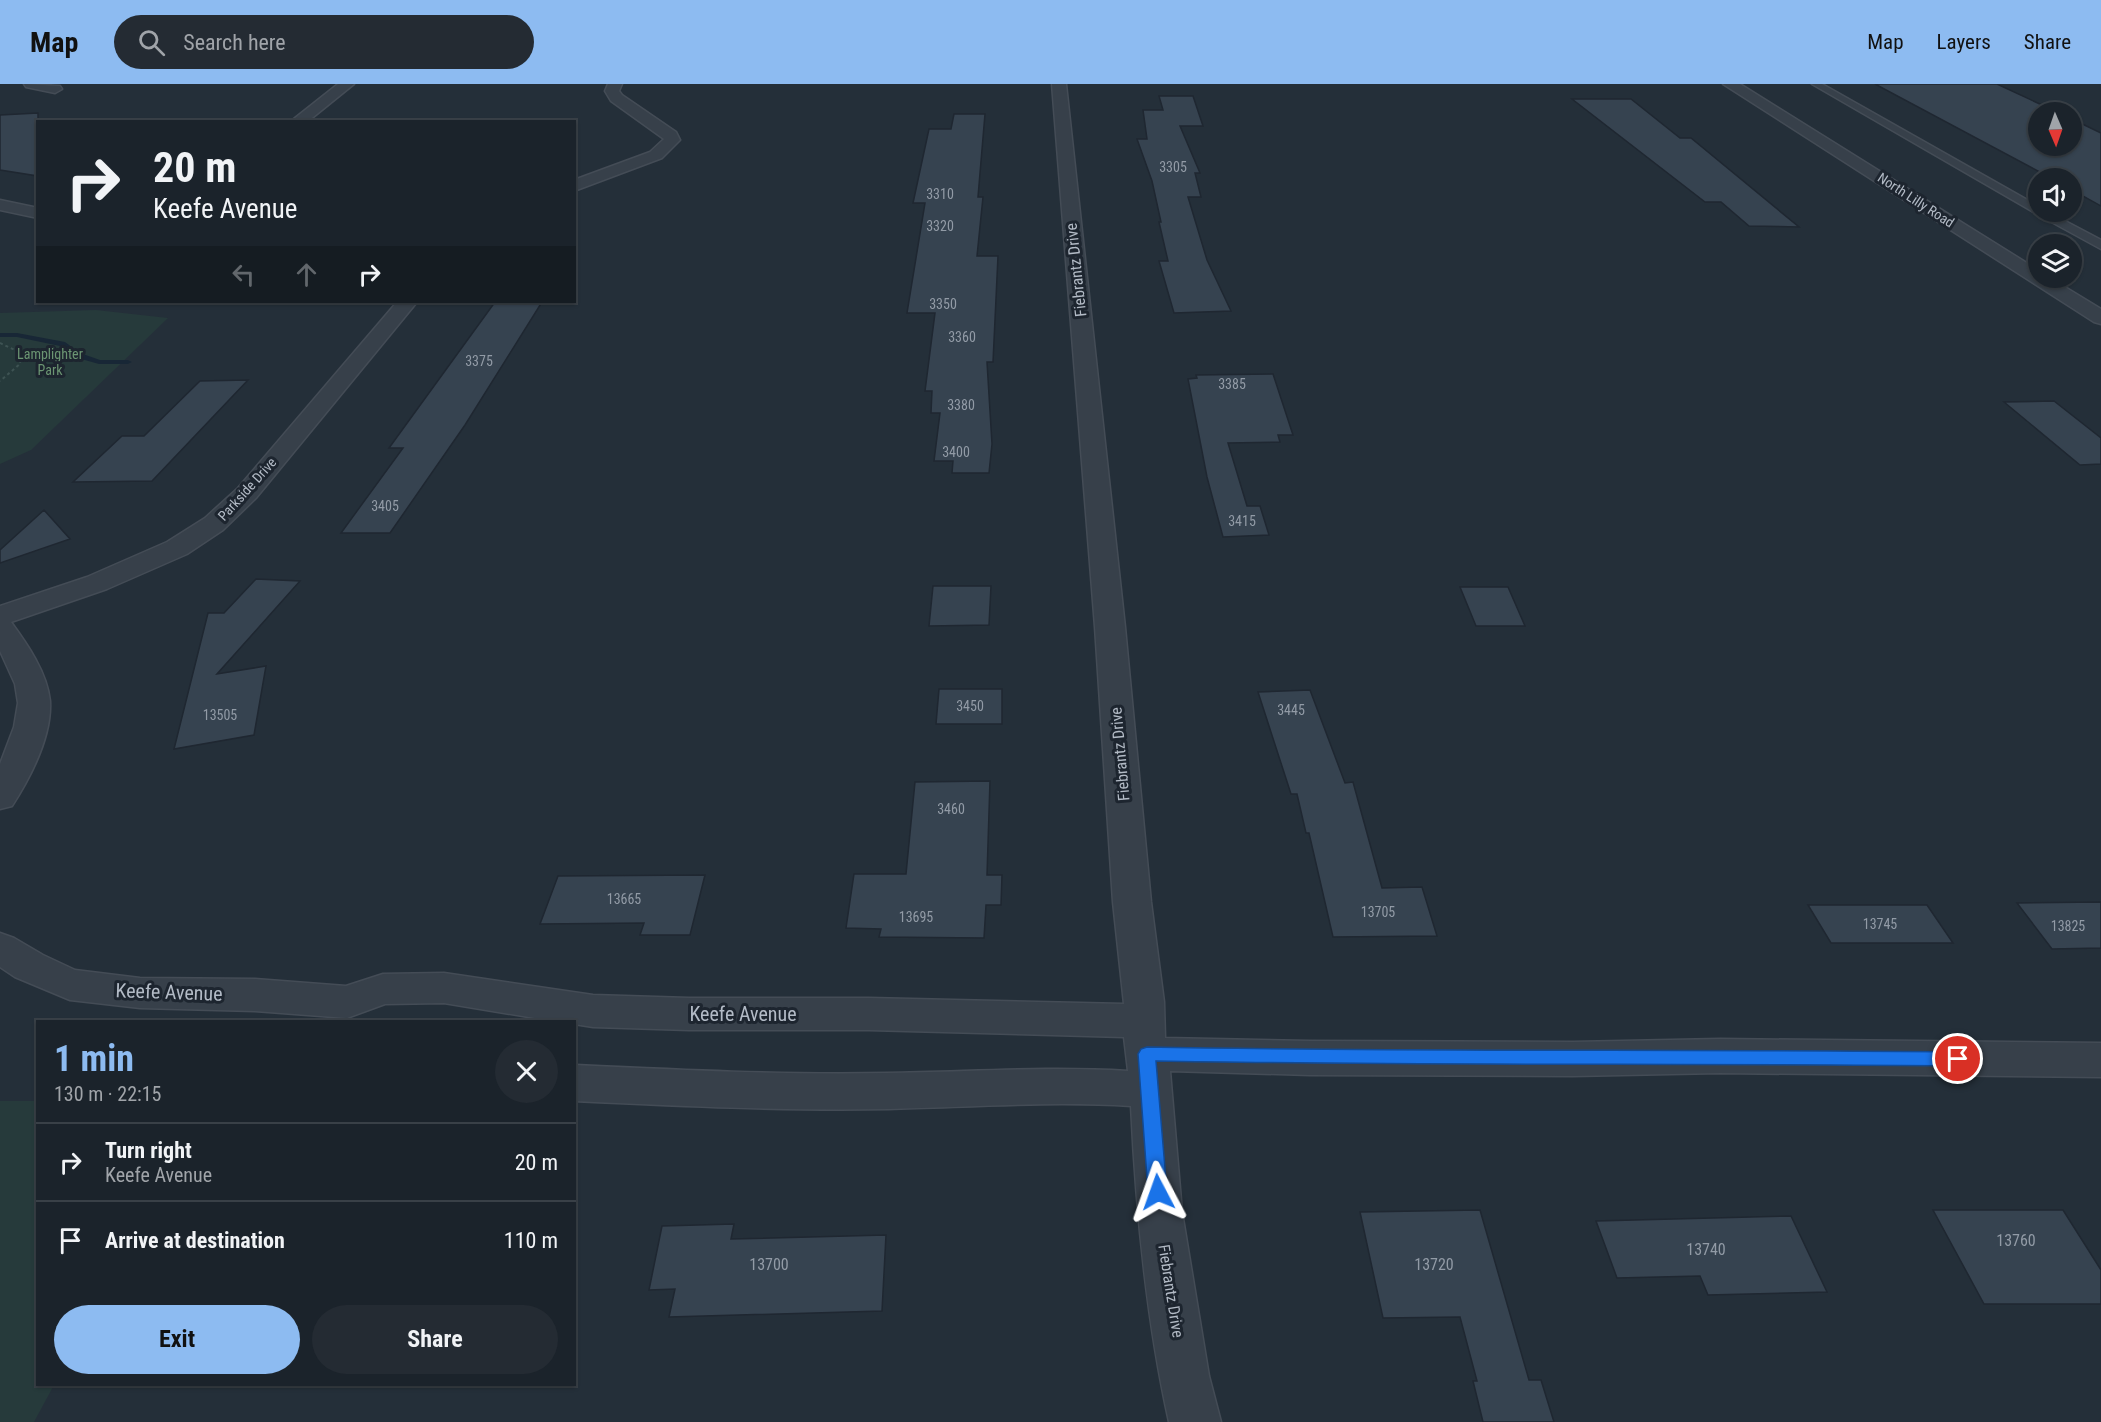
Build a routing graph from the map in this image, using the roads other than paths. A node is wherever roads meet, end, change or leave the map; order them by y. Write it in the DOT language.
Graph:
graph roads {
  1 [pos="31,84"];
  2 [pos="347,84"];
  3 [pos="615,84"];
  4 [pos="1059,84"];
  5 [pos="1730,84"];
  6 [pos="1816,84"];
  7 [pos="55,89"];
  8 [pos="300,120"];
  9 [pos="576,185"];
  10 [pos="2028,204"];
  11 [pos="0,205"];
  12 [pos="36,213"];
  13 [pos="2060,222"];
  14 [pos="2101,245"];
  15 [pos="406,303"];
  16 [pos="2092,307"];
  17 [pos="2101,318"];
  18 [pos="0,616"];
  19 [pos="0,628"];
  20 [pos="0,798"];
  21 [pos="0,948"];
  22 [pos="354,1012"];
  23 [pos="1147,1055"];
  24 [pos="2101,1060"];
  25 [pos="576,1083"];
  26 [pos="1196,1422"];
  1 -- 7 [label="street"];
  2 -- 8 [label="street"];
  3 -- 9 [label="street"];
  4 -- 23 [label="street, Fiebrantz Drive"];
  5 -- 16 [label="street, North Lilly Road"];
  6 -- 10 [label="lane"];
  11 -- 12 [label="street"];
  13 -- 14 [label="lane"];
  15 -- 18 [label="street, Parkside Drive"];
  16 -- 17 [label="street, North Lilly Road"];
  19 -- 20 [label="street"];
  21 -- 22 [label="street, Keefe Avenue"];
  22 -- 23 [label="street, Keefe Avenue"];
  23 -- 24 [label="street, Keefe Avenue"];
  23 -- 25 [label="street, Keefe Avenue"];
  23 -- 26 [label="street, Fiebrantz Drive"];
}
